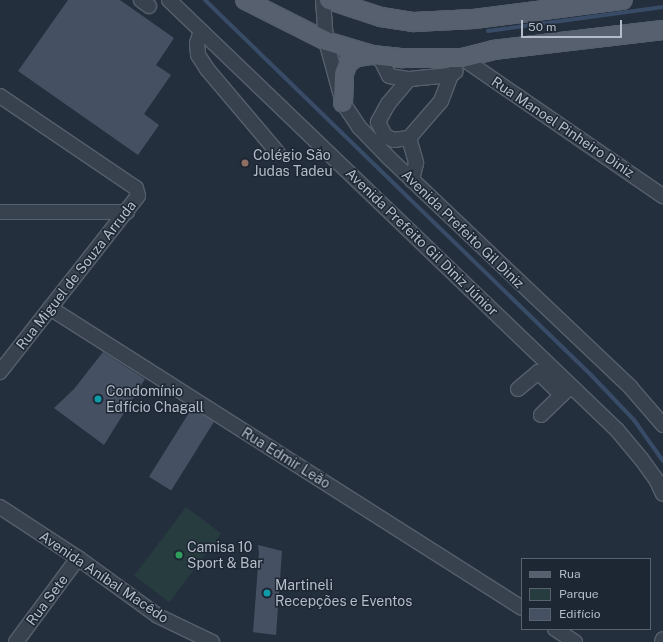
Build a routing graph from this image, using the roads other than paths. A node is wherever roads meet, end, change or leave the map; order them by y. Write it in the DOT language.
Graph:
graph roads {
  1 [pos="169,0"];
  2 [pos="245,0"];
  3 [pos="323,0"];
  4 [pos="329,0"];
  5 [pos="623,0"];
  6 [pos="663,30"];
  7 [pos="201,31"];
  8 [pos="326,41"];
  9 [pos="376,55"];
  10 [pos="465,60"];
  11 [pos="450,75"];
  12 [pos="409,79"];
  13 [pos="0,96"];
  14 [pos="343,103"];
  15 [pos="409,138"];
  16 [pos="278,152"];
  17 [pos="412,181"];
  18 [pos="663,196"];
  19 [pos="0,212"];
  20 [pos="127,212"];
  21 [pos="50,308"];
  22 [pos="7,354"];
  23 [pos="0,372"];
  24 [pos="518,390"];
  25 [pos="567,390"];
  26 [pos="541,415"];
  27 [pos="663,425"];
  28 [pos="663,494"];
  29 [pos="0,507"];
  30 [pos="78,558"];
  31 [pos="521,607"];
  32 [pos="557,630"];
  33 [pos="663,639"];
  34 [pos="16,642"];
  35 [pos="212,642"];
  36 [pos="575,642"];
  37 [pos="662,642"];
  1 -- 7 [label="street, Avenida Prefeito Gil Diniz Júnior"];
  2 -- 8 [label="main road"];
  3 -- 8 [label="street, Avenida Prefeito Gil Diniz"];
  4 -- 5 [label="main road"];
  6 -- 10 [label="main road"];
  7 -- 16 [label="street"];
  7 -- 25 [label="street, Avenida Prefeito Gil Diniz Júnior"];
  8 -- 9 [label="main road"];
  8 -- 14 [label="street, Avenida Prefeito Gil Diniz"];
  9 -- 10 [label="main road"];
  9 -- 12 [label="street"];
  9 -- 14 [label="main road"];
  10 -- 11 [label="street"];
  10 -- 18 [label="street, Rua Manoel Pinheiro Diniz"];
  11 -- 12 [label="street"];
  11 -- 15 [label="street"];
  12 -- 15 [label="street"];
  13 -- 20 [label="street, Rua Miguel de Souza Arruda"];
  14 -- 17 [label="street, Avenida Prefeito Gil Diniz"];
  15 -- 17 [label="street"];
  17 -- 27 [label="street, Avenida Prefeito Gil Diniz"];
  19 -- 20 [label="street"];
  20 -- 21 [label="street, Rua Miguel de Souza Arruda"];
  21 -- 22 [label="street, Rua Miguel de Souza Arruda"];
  21 -- 31 [label="street, Rua Edmir Leão"];
  22 -- 23 [label="street, Rua Miguel de Souza Arruda"];
  24 -- 25 [label="street"];
  25 -- 26 [label="street"];
  25 -- 28 [label="street, Avenida Prefeito Gil Diniz Júnior"];
  29 -- 30 [label="street, Avenida Aníbal Macêdo"];
  30 -- 34 [label="street, Rua Sete"];
  30 -- 35 [label="street, Avenida Aníbal Macêdo"];
  32 -- 36 [label="street"];
  33 -- 37 [label="street"];
}
